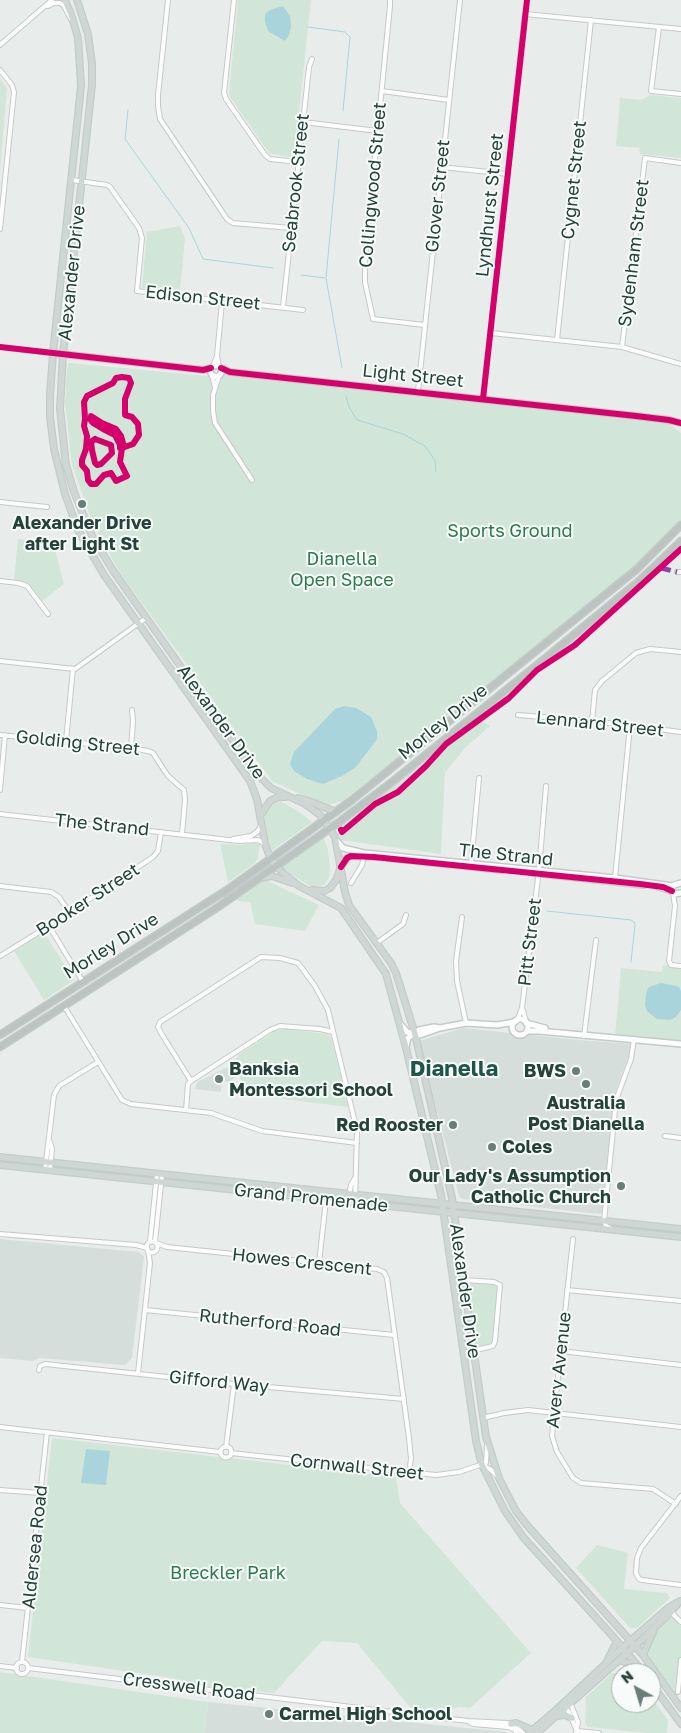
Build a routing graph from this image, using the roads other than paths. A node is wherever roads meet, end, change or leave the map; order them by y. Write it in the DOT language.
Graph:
graph roads {
  1 [pos="52,0"];
  2 [pos="65,0"];
  3 [pos="77,0"];
  4 [pos="168,0"];
  5 [pos="234,0"];
  6 [pos="390,0"];
  7 [pos="460,0"];
  8 [pos="44,8"];
  9 [pos="591,20"];
  10 [pos="74,24"];
  11 [pos="659,27"];
  12 [pos="681,29"];
  13 [pos="0,45"];
  14 [pos="312,59"];
  15 [pos="0,70"];
  16 [pos="382,92"];
  17 [pos="681,94"];
  18 [pos="448,100"];
  19 [pos="303,122"];
  20 [pos="378,131"];
  21 [pos="298,162"];
  22 [pos="681,163"];
  23 [pos="441,167"];
  24 [pos="508,174"];
  25 [pos="72,180"];
  26 [pos="82,181"];
  27 [pos="291,228"];
  28 [pos="0,229"];
  29 [pos="222,302"];
  30 [pos="283,307"];
  31 [pos="303,310"];
  32 [pos="424,325"];
  33 [pos="491,333"];
  34 [pos="557,340"];
  35 [pos="0,347"];
  36 [pos="622,347"];
  37 [pos="53,353"];
  38 [pos="63,354"];
  39 [pos="217,356"];
  40 [pos="681,364"];
  41 [pos="212,367"];
  42 [pos="203,370"];
  43 [pos="217,372"];
  44 [pos="418,391"];
  45 [pos="484,399"];
  46 [pos="681,423"];
  47 [pos="252,480"];
  48 [pos="0,502"];
  49 [pos="47,507"];
  50 [pos="681,525"];
  51 [pos="681,541"];
  52 [pos="0,581"];
  53 [pos="48,614"];
  54 [pos="146,618"];
  55 [pos="139,624"];
  56 [pos="681,652"];
  57 [pos="0,661"];
  58 [pos="73,670"];
  59 [pos="132,710"];
  60 [pos="518,716"];
  61 [pos="592,721"];
  62 [pos="630,726"];
  63 [pos="681,732"];
  64 [pos="0,735"];
  65 [pos="5,735"];
  66 [pos="66,741"];
  67 [pos="131,748"];
  68 [pos="480,778"];
  69 [pos="546,786"];
  70 [pos="0,790"];
  71 [pos="292,798"];
  72 [pos="336,812"];
  73 [pos="0,814"];
  74 [pos="260,816"];
  75 [pos="324,820"];
  76 [pos="261,825"];
  77 [pos="330,828"];
  78 [pos="161,832"];
  79 [pos="182,834"];
  80 [pos="233,839"];
  81 [pos="336,840"];
  82 [pos="265,844"];
  83 [pos="364,854"];
  84 [pos="270,860"];
  85 [pos="471,864"];
  86 [pos="275,866"];
  87 [pos="341,867"];
  88 [pos="539,872"];
  89 [pos="259,878"];
  90 [pos="614,880"];
  91 [pos="351,883"];
  92 [pos="681,883"];
  93 [pos="0,886"];
  94 [pos="298,886"];
  95 [pos="305,889"];
  96 [pos="672,890"];
  97 [pos="680,893"];
  98 [pos="675,906"];
  99 [pos="69,912"];
  100 [pos="406,915"];
  101 [pos="462,917"];
  102 [pos="48,926"];
  103 [pos="596,940"];
  104 [pos="378,942"];
  105 [pos="0,956"];
  106 [pos="681,966"];
  107 [pos="83,982"];
  108 [pos="64,1006"];
  109 [pos="522,1008"];
  110 [pos="25,1019"];
  111 [pos="516,1022"];
  112 [pos="526,1022"];
  113 [pos="466,1023"];
  114 [pos="400,1024"];
  115 [pos="497,1025"];
  116 [pos="30,1028"];
  117 [pos="514,1031"];
  118 [pos="527,1031"];
  119 [pos="553,1031"];
  120 [pos="333,1032"];
  121 [pos="415,1034"];
  122 [pos="0,1035"];
  123 [pos="584,1035"];
  124 [pos="634,1039"];
  125 [pos="681,1044"];
  126 [pos="0,1047"];
  127 [pos="406,1048"];
  128 [pos="98,1062"];
  129 [pos="191,1081"];
  130 [pos="186,1110"];
  131 [pos="665,1136"];
  132 [pos="681,1138"];
  133 [pos="357,1143"];
  134 [pos="0,1157"];
  135 [pos="49,1162"];
  136 [pos="0,1165"];
  137 [pos="48,1170"];
  138 [pos="159,1175"];
  139 [pos="222,1181"];
  140 [pos="158,1182"];
  141 [pos="221,1189"];
  142 [pos="352,1194"];
  143 [pos="326,1200"];
  144 [pos="351,1202"];
  145 [pos="442,1204"];
  146 [pos="453,1205"];
  147 [pos="443,1212"];
  148 [pos="454,1213"];
  149 [pos="604,1221"];
  150 [pos="681,1229"];
  151 [pos="612,1230"];
  152 [pos="0,1234"];
  153 [pos="681,1237"];
  154 [pos="573,1239"];
  155 [pos="152,1242"];
  156 [pos="136,1245"];
  157 [pos="167,1247"];
  158 [pos="147,1249"];
  159 [pos="155,1250"];
  160 [pos="150,1263"];
  161 [pos="319,1263"];
  162 [pos="464,1280"];
  163 [pos="568,1290"];
  164 [pos="681,1301"];
  165 [pos="145,1310"];
  166 [pos="394,1335"];
  167 [pos="473,1350"];
  168 [pos="561,1351"];
  169 [pos="463,1353"];
  170 [pos="681,1365"];
  171 [pos="39,1370"];
  172 [pos="138,1373"];
  173 [pos="234,1384"];
  174 [pos="404,1399"];
  175 [pos="554,1414"];
  176 [pos="483,1418"];
  177 [pos="0,1427"];
  178 [pos="681,1427"];
  179 [pos="48,1432"];
  180 [pos="487,1444"];
  181 [pos="226,1447"];
  182 [pos="220,1452"];
  183 [pos="231,1453"];
  184 [pos="482,1465"];
  185 [pos="409,1472"];
  186 [pos="499,1478"];
  187 [pos="0,1490"];
  188 [pos="41,1493"];
  189 [pos="681,1496"];
  190 [pos="676,1504"];
  191 [pos="681,1585"];
  192 [pos="680,1600"];
  193 [pos="0,1605"];
  194 [pos="28,1608"];
  195 [pos="671,1612"];
  196 [pos="681,1622"];
  197 [pos="656,1626"];
  198 [pos="617,1640"];
  199 [pos="630,1641"];
  200 [pos="635,1646"];
  201 [pos="625,1650"];
  202 [pos="643,1655"];
  203 [pos="619,1660"];
  204 [pos="681,1660"];
  205 [pos="22,1662"];
  206 [pos="606,1663"];
  207 [pos="628,1663"];
  208 [pos="635,1663"];
  209 [pos="0,1666"];
  210 [pos="17,1668"];
  211 [pos="28,1668"];
  212 [pos="678,1692"];
  213 [pos="661,1697"];
  214 [pos="567,1704"];
  215 [pos="681,1708"];
  216 [pos="557,1716"];
  217 [pos="572,1718"];
  218 [pos="468,1721"];
  219 [pos="511,1724"];
  220 [pos="681,1724"];
  221 [pos="533,1732"];
  222 [pos="576,1732"];
  223 [pos="517,1733"];
  224 [pos="522,1733"];
  225 [pos="599,1733"];
  1 -- 8 [label="street"];
  2 -- 10 [label="main road, Alexander Drive"];
  3 -- 26 [label="main road, Alexander Drive"];
  4 -- 27 [label="street"];
  5 -- 21 [label="street"];
  6 -- 16 [label="street, Collingwood Street"];
  7 -- 18 [label="street, Glover Street"];
  8 -- 10 [label="street"];
  8 -- 13 [label="street"];
  9 -- 11 [label="street"];
  9 -- 24 [label="street, Lyndhurst Street"];
  9 -- 34 [label="street, Cygnet Street"];
  10 -- 25 [label="main road, Alexander Drive"];
  11 -- 12 [label="street"];
  11 -- 17 [label="street"];
  14 -- 19 [label="street, Seabrook Street"];
  15 -- 28 [label="street"];
  16 -- 18 [label="street"];
  16 -- 20 [label="street, Collingwood Street"];
  18 -- 23 [label="street, Glover Street"];
  19 -- 20 [label="street"];
  19 -- 21 [label="street, Seabrook Street"];
  20 -- 32 [label="street, Collingwood Street"];
  21 -- 27 [label="street, Seabrook Street"];
  22 -- 36 [label="street, Sydenham Street"];
  23 -- 24 [label="street"];
  23 -- 32 [label="street, Glover Street"];
  24 -- 33 [label="street, Lyndhurst Street"];
  25 -- 26 [label="street, Edison Street"];
  25 -- 37 [label="main road, Alexander Drive"];
  26 -- 29 [label="street, Edison Street"];
  26 -- 38 [label="main road, Alexander Drive"];
  27 -- 30 [label="street, Seabrook Street"];
  29 -- 30 [label="street, Edison Street"];
  29 -- 39 [label="street"];
  30 -- 31 [label="street, Edison Street"];
  32 -- 44 [label="street, Glover Street"];
  33 -- 34 [label="street"];
  33 -- 45 [label="street, Lyndhurst Street"];
  34 -- 36 [label="street"];
  35 -- 37 [label="street, Light Street"];
  36 -- 40 [label="street"];
  37 -- 38 [label="street, Light Street"];
  37 -- 55 [label="main road, Alexander Drive"];
  38 -- 42 [label="street, Light Street"];
  38 -- 54 [label="main road, Alexander Drive"];
  39 -- 41 [label="street"];
  39 -- 43 [label="street"];
  41 -- 42 [label="street, Light Street"];
  41 -- 43 [label="street"];
  42 -- 43 [label="street, Light Street"];
  43 -- 44 [label="street, Light Street"];
  43 -- 47 [label="street"];
  44 -- 45 [label="street, Light Street"];
  45 -- 46 [label="street, Light Street"];
  48 -- 49 [label="street"];
  50 -- 72 [label="highway, Morley Drive"];
  51 -- 77 [label="highway, Morley Drive"];
  52 -- 53 [label="street"];
  54 -- 55 [label="street"];
  54 -- 71 [label="main road, Alexander Drive"];
  55 -- 58 [label="street"];
  55 -- 74 [label="main road, Alexander Drive"];
  56 -- 61 [label="street"];
  57 -- 58 [label="street"];
  58 -- 66 [label="street"];
  59 -- 67 [label="street"];
  60 -- 61 [label="street, Lennard Street"];
  61 -- 62 [label="street, Lennard Street"];
  62 -- 63 [label="street, Lennard Street"];
  62 -- 90 [label="street"];
  64 -- 65 [label="street, Golding Street"];
  65 -- 66 [label="street, Golding Street"];
  65 -- 70 [label="street"];
  66 -- 67 [label="street, Golding Street"];
  67 -- 79 [label="street, Golding Street"];
  68 -- 85 [label="street"];
  69 -- 88 [label="street, Pitt Street"];
  71 -- 72 [label="main road"];
  71 -- 74 [label="main road"];
  71 -- 75 [label="main road, Alexander Drive"];
  72 -- 75 [label="highway, Morley Drive"];
  73 -- 78 [label="street, The Strand"];
  74 -- 76 [label="main road, Alexander Drive"];
  75 -- 77 [label="main road, Alexander Drive"];
  75 -- 84 [label="highway, Morley Drive"];
  76 -- 80 [label="street, The Strand"];
  76 -- 82 [label="main road, Alexander Drive"];
  77 -- 81 [label="main road, Alexander Drive"];
  77 -- 86 [label="highway, Morley Drive"];
  78 -- 79 [label="street, The Strand"];
  78 -- 99 [label="street, Booker Street"];
  79 -- 80 [label="street, The Strand"];
  80 -- 82 [label="street, The Strand"];
  81 -- 83 [label="street, The Strand"];
  81 -- 87 [label="main road, Alexander Drive"];
  82 -- 84 [label="main road, Alexander Drive"];
  83 -- 85 [label="street, The Strand"];
  83 -- 87 [label="street, The Strand"];
  83 -- 91 [label="street"];
  84 -- 86 [label="main road, Alexander Drive"];
  84 -- 107 [label="highway, Morley Drive"];
  85 -- 88 [label="street, The Strand"];
  86 -- 89 [label="highway, Morley Drive"];
  86 -- 94 [label="main road, Alexander Drive"];
  87 -- 95 [label="main road"];
  87 -- 104 [label="main road, Alexander Drive"];
  88 -- 90 [label="street, The Strand"];
  88 -- 109 [label="street, Pitt Street"];
  89 -- 94 [label="main road"];
  89 -- 108 [label="highway, Morley Drive"];
  90 -- 96 [label="street, The Strand"];
  92 -- 96 [label="street"];
  93 -- 99 [label="street"];
  94 -- 95 [label="main road, Alexander Drive"];
  95 -- 114 [label="main road, Alexander Drive"];
  96 -- 97 [label="street, The Strand"];
  96 -- 98 [label="street"];
  97 -- 98 [label="street"];
  98 -- 106 [label="street"];
  99 -- 102 [label="street, Booker Street"];
  100 -- 104 [label="street"];
  101 -- 113 [label="street"];
  102 -- 105 [label="street, Booker Street"];
  102 -- 107 [label="street"];
  103 -- 123 [label="street"];
  104 -- 121 [label="main road, Alexander Drive"];
  107 -- 110 [label="highway, Morley Drive"];
  108 -- 116 [label="highway, Morley Drive"];
  108 -- 128 [label="street"];
  109 -- 111 [label="street, Pitt Street"];
  109 -- 112 [label="street, Pitt Street"];
  110 -- 116 [label="highway"];
  110 -- 122 [label="highway, Morley Drive"];
  111 -- 112 [label="street"];
  111 -- 115 [label="street"];
  111 -- 117 [label="street"];
  112 -- 118 [label="street"];
  112 -- 119 [label="street"];
  113 -- 115 [label="street"];
  113 -- 121 [label="street"];
  114 -- 121 [label="street"];
  114 -- 127 [label="main road, Alexander Drive"];
  115 -- 117 [label="street"];
  116 -- 126 [label="highway, Morley Drive"];
  117 -- 118 [label="street"];
  118 -- 119 [label="street"];
  119 -- 123 [label="street"];
  120 -- 129 [label="street"];
  120 -- 129 [label="street"];
  120 -- 133 [label="street"];
  121 -- 127 [label="street"];
  121 -- 146 [label="main road, Alexander Drive"];
  123 -- 124 [label="street"];
  124 -- 125 [label="street"];
  124 -- 149 [label="street"];
  127 -- 145 [label="main road, Alexander Drive"];
  128 -- 130 [label="street"];
  128 -- 135 [label="street"];
  129 -- 130 [label="street"];
  130 -- 133 [label="street"];
  131 -- 132 [label="street"];
  133 -- 142 [label="street"];
  134 -- 135 [label="main road, Grand Promenade"];
  135 -- 137 [label="street"];
  135 -- 138 [label="main road, Grand Promenade"];
  136 -- 137 [label="main road, Grand Promenade"];
  137 -- 140 [label="main road, Grand Promenade"];
  138 -- 139 [label="main road, Grand Promenade"];
  138 -- 140 [label="street"];
  139 -- 141 [label="main road"];
  139 -- 142 [label="main road, Grand Promenade"];
  140 -- 141 [label="main road, Grand Promenade"];
  140 -- 155 [label="street"];
  141 -- 143 [label="main road, Grand Promenade"];
  142 -- 144 [label="street"];
  142 -- 145 [label="main road, Grand Promenade"];
  143 -- 144 [label="main road, Grand Promenade"];
  143 -- 161 [label="street"];
  144 -- 147 [label="main road, Grand Promenade"];
  145 -- 146 [label="main road, Grand Promenade"];
  145 -- 147 [label="main road, Alexander Drive"];
  146 -- 148 [label="main road, Alexander Drive"];
  146 -- 149 [label="main road, Grand Promenade"];
  147 -- 148 [label="main road, Grand Promenade"];
  147 -- 169 [label="main road, Alexander Drive"];
  148 -- 151 [label="main road, Grand Promenade"];
  148 -- 162 [label="main road, Alexander Drive"];
  149 -- 150 [label="main road, Grand Promenade"];
  149 -- 151 [label="street"];
  151 -- 153 [label="main road, Grand Promenade"];
  152 -- 156 [label="street, Howes Crescent"];
  154 -- 163 [label="street, Avery Avenue"];
  155 -- 156 [label="street, Howes Crescent"];
  155 -- 157 [label="street, Howes Crescent"];
  155 -- 158 [label="street"];
  155 -- 159 [label="street"];
  156 -- 158 [label="street, Howes Crescent"];
  157 -- 159 [label="street, Howes Crescent"];
  157 -- 161 [label="street, Howes Crescent"];
  158 -- 159 [label="street, Howes Crescent"];
  158 -- 160 [label="street"];
  159 -- 160 [label="street"];
  160 -- 165 [label="street"];
  161 -- 166 [label="street, Howes Crescent"];
  162 -- 167 [label="main road, Alexander Drive"];
  162 -- 167 [label="street"];
  163 -- 164 [label="street"];
  163 -- 168 [label="street, Avery Avenue"];
  165 -- 166 [label="street, Rutherford Road"];
  165 -- 172 [label="street"];
  166 -- 174 [label="street, Howes Crescent"];
  167 -- 169 [label="street"];
  167 -- 176 [label="main road, Alexander Drive"];
  168 -- 170 [label="street"];
  168 -- 175 [label="street, Avery Avenue"];
  169 -- 184 [label="main road, Alexander Drive"];
  171 -- 172 [label="street, Gifford Way"];
  172 -- 173 [label="street, Gifford Way"];
  173 -- 174 [label="street, Gifford Way"];
  173 -- 181 [label="street"];
  174 -- 185 [label="street, Howes Crescent"];
  175 -- 176 [label="street"];
  175 -- 178 [label="street"];
  175 -- 190 [label="street, Avery Avenue"];
  176 -- 180 [label="main road, Alexander Drive"];
  177 -- 179 [label="street"];
  179 -- 182 [label="street"];
  179 -- 188 [label="street, Aldersea Road"];
  180 -- 184 [label="street"];
  180 -- 186 [label="main road, Alexander Drive"];
  181 -- 182 [label="street"];
  181 -- 183 [label="street"];
  182 -- 183 [label="street"];
  183 -- 185 [label="street, Cornwall Street"];
  184 -- 185 [label="street, Cornwall Street"];
  184 -- 186 [label="street"];
  184 -- 198 [label="main road, Alexander Drive"];
  186 -- 199 [label="main road, Alexander Drive"];
  187 -- 188 [label="street"];
  188 -- 194 [label="street, Aldersea Road"];
  189 -- 190 [label="street"];
  190 -- 191 [label="street"];
  192 -- 195 [label="main road"];
  192 -- 199 [label="main road"];
  193 -- 194 [label="street"];
  194 -- 205 [label="street, Aldersea Road"];
  195 -- 196 [label="street"];
  195 -- 197 [label="main road"];
  197 -- 200 [label="main road"];
  197 -- 202 [label="main road"];
  198 -- 201 [label="main road, Alexander Drive"];
  198 -- 206 [label="main road"];
  199 -- 200 [label="main road, Alexander Drive"];
  199 -- 201 [label="main road"];
  200 -- 201 [label="main road"];
  200 -- 202 [label="main road, Alexander Drive"];
  201 -- 203 [label="main road"];
  201 -- 206 [label="main road"];
  201 -- 208 [label="main road, Alexander Drive"];
  202 -- 215 [label="main road, Alexander Drive"];
  203 -- 207 [label="main road"];
  203 -- 214 [label="main road"];
  204 -- 212 [label="street"];
  205 -- 210 [label="street"];
  205 -- 211 [label="street"];
  206 -- 214 [label="main road"];
  209 -- 210 [label="street, Cresswell Road"];
  210 -- 211 [label="street, Cresswell Road"];
  211 -- 218 [label="street, Cresswell Road"];
  213 -- 220 [label="main road"];
  214 -- 216 [label="main road"];
  214 -- 217 [label="street"];
  214 -- 221 [label="main road"];
  214 -- 222 [label="street"];
  216 -- 217 [label="main road"];
  216 -- 221 [label="main road"];
  217 -- 222 [label="street"];
  218 -- 219 [label="street, Cresswell Road"];
  218 -- 223 [label="street, Cresswell Road"];
  219 -- 221 [label="main road"];
  219 -- 224 [label="street"];
  222 -- 225 [label="street"];
}
